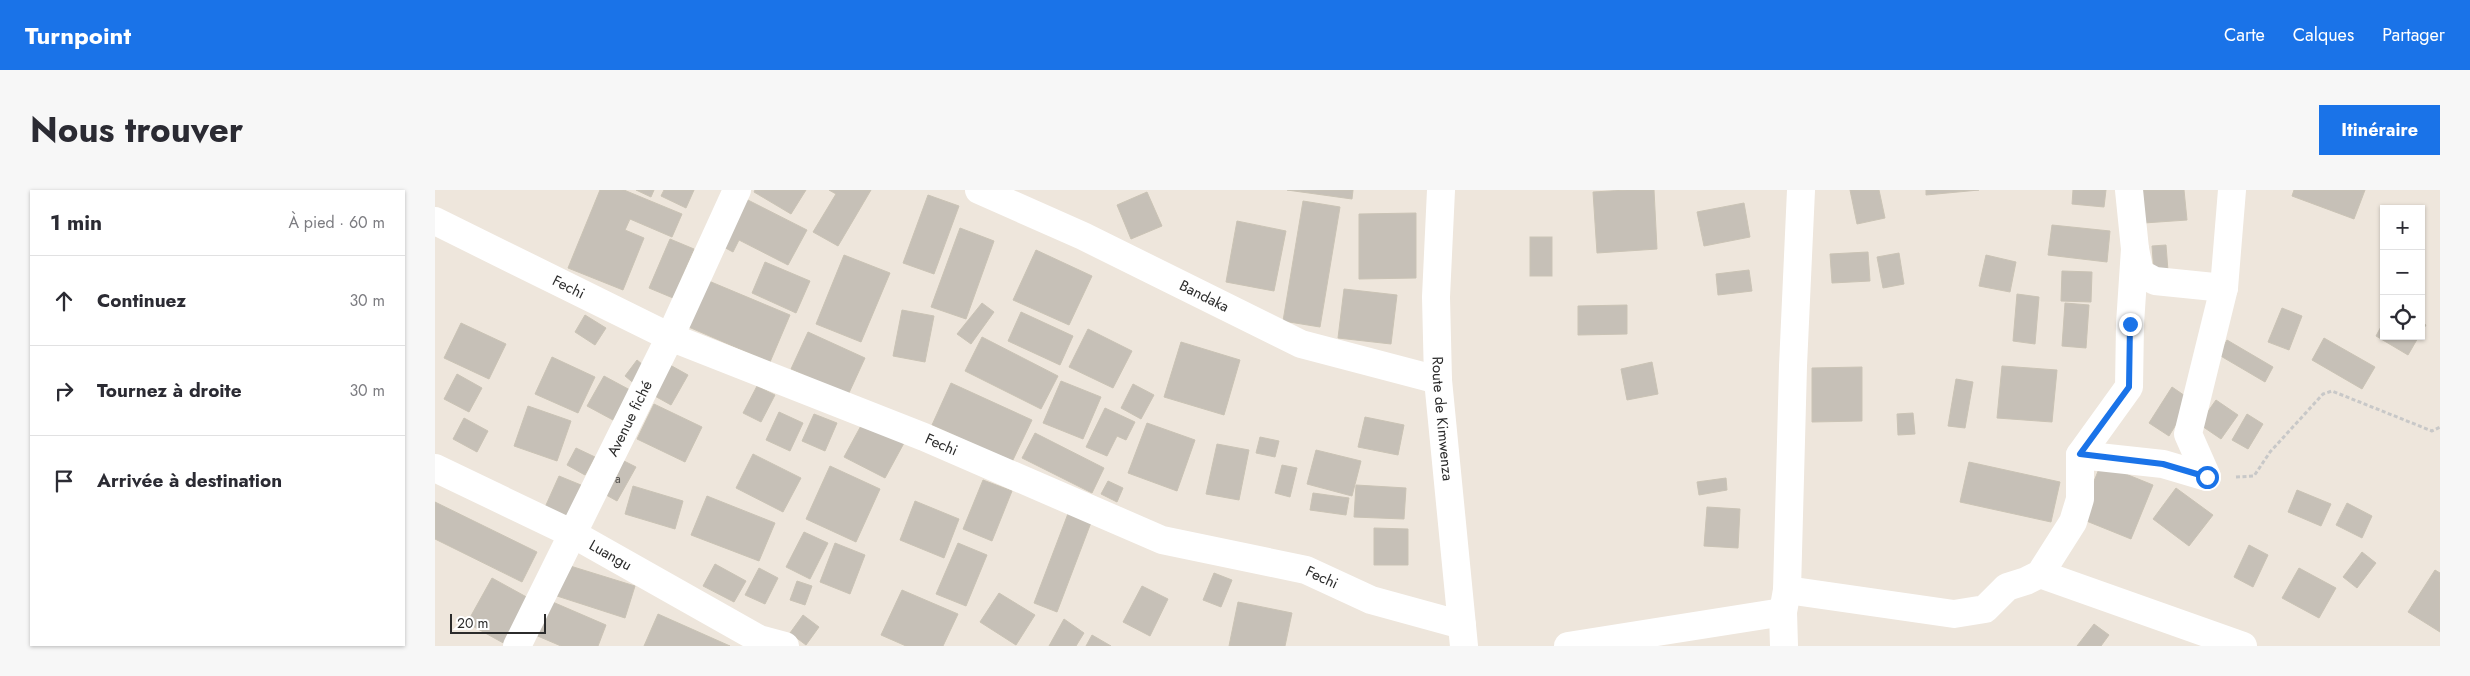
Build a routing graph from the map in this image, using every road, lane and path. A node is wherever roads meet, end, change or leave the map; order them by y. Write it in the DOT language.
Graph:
graph roads {
  1 [pos="737,190"];
  2 [pos="979,190"];
  3 [pos="1441,190"];
  4 [pos="1801,190"];
  5 [pos="2129,190"];
  6 [pos="2232,190"];
  7 [pos="435,221"];
  8 [pos="2135,249"];
  9 [pos="2224,288"];
  10 [pos="670,338"];
  11 [pos="1438,380"];
  12 [pos="2440,427"];
  13 [pos="2080,454"];
  14 [pos="435,468"];
  15 [pos="2207,477"];
  16 [pos="573,534"];
  17 [pos="2040,574"];
  18 [pos="1785,601"];
  19 [pos="1463,636"];
  20 [pos="517,646"];
  21 [pos="785,646"];
  22 [pos="1568,646"];
  23 [pos="1784,646"];
  24 [pos="2243,646"];
  1 -- 10 [label="street, Avenue fiché"];
  2 -- 11 [label="street, Bandaka"];
  3 -- 11 [label="street, Route de Kimwenza"];
  4 -- 18 [label="street"];
  5 -- 8 [label="street"];
  6 -- 9 [label="street"];
  7 -- 10 [label="street, Fechi"];
  8 -- 9 [label="street"];
  8 -- 13 [label="street"];
  9 -- 15 [label="street"];
  10 -- 16 [label="street, Avenue fiché"];
  10 -- 19 [label="street, Fechi"];
  11 -- 19 [label="street, Route de Kimwenza"];
  12 -- 15 [label="path"];
  13 -- 15 [label="street"];
  13 -- 17 [label="street"];
  14 -- 16 [label="street, Luangu"];
  16 -- 20 [label="street, Avenue fiché"];
  16 -- 21 [label="street, Luangu"];
  17 -- 18 [label="street"];
  17 -- 24 [label="street"];
  18 -- 22 [label="street"];
  18 -- 23 [label="street"];
}
